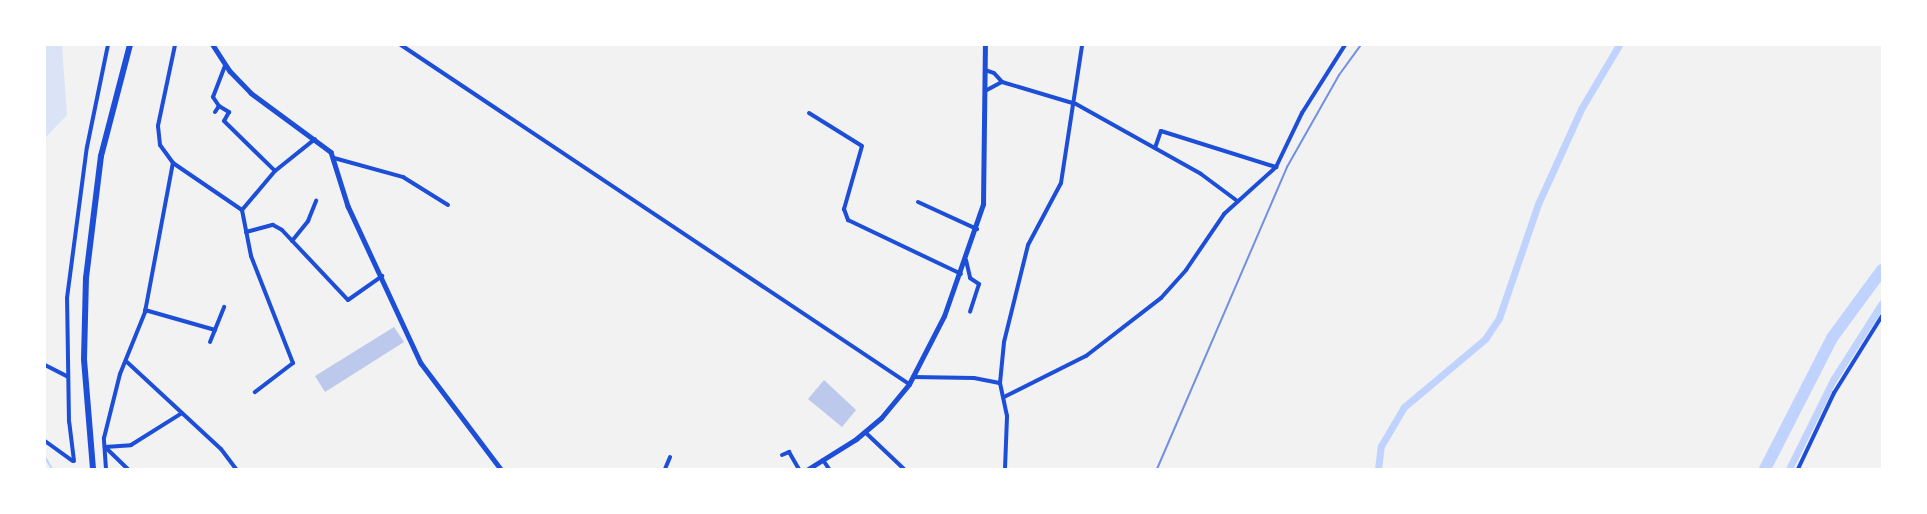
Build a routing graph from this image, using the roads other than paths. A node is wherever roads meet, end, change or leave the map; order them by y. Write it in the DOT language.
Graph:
graph roads {
  1 [pos="108,45"];
  2 [pos="130,45"];
  3 [pos="175,45"];
  4 [pos="213,45"];
  5 [pos="401,45"];
  6 [pos="985,45"];
  7 [pos="1082,45"];
  8 [pos="1345,45"];
  9 [pos="225,65"];
  10 [pos="985,70"];
  11 [pos="1002,82"];
  12 [pos="985,91"];
  13 [pos="1076,104"];
  14 [pos="219,106"];
  15 [pos="215,112"];
  16 [pos="809,113"];
  17 [pos="315,138"];
  18 [pos="864,140"];
  19 [pos="862,146"];
  20 [pos="1155,148"];
  21 [pos="334,158"];
  22 [pos="173,163"];
  23 [pos="1276,167"];
  24 [pos="275,171"];
  25 [pos="1236,200"];
  26 [pos="316,201"];
  27 [pos="918,202"];
  28 [pos="448,205"];
  29 [pos="242,210"];
  30 [pos="977,230"];
  31 [pos="246,232"];
  32 [pos="292,241"];
  33 [pos="966,260"];
  34 [pos="961,274"];
  35 [pos="383,275"];
  36 [pos="224,307"];
  37 [pos="145,310"];
  38 [pos="970,312"];
  39 [pos="1882,316"];
  40 [pos="215,330"];
  41 [pos="210,342"];
  42 [pos="127,362"];
  43 [pos="45,365"];
  44 [pos="67,376"];
  45 [pos="913,377"];
  46 [pos="1000,383"];
  47 [pos="909,384"];
  48 [pos="255,392"];
  49 [pos="1004,397"];
  50 [pos="182,413"];
  51 [pos="866,432"];
  52 [pos="45,441"];
  53 [pos="105,447"];
  54 [pos="782,456"];
  55 [pos="670,457"];
  56 [pos="822,459"];
  57 [pos="93,469"];
  58 [pos="106,469"];
  59 [pos="128,469"];
  60 [pos="236,469"];
  61 [pos="501,469"];
  62 [pos="665,469"];
  63 [pos="799,469"];
  64 [pos="808,469"];
  65 [pos="829,469"];
  66 [pos="904,469"];
  67 [pos="1005,469"];
  68 [pos="1798,469"];
  1 -- 44 [label="street"];
  2 -- 57 [label="main road"];
  3 -- 22 [label="street"];
  4 -- 9 [label="street"];
  5 -- 47 [label="street"];
  6 -- 10 [label="main road"];
  7 -- 13 [label="street"];
  8 -- 23 [label="street"];
  9 -- 14 [label="street"];
  9 -- 17 [label="street"];
  10 -- 11 [label="street"];
  10 -- 12 [label="main road"];
  11 -- 12 [label="street"];
  11 -- 13 [label="street"];
  12 -- 30 [label="main road"];
  13 -- 20 [label="street"];
  13 -- 46 [label="street"];
  14 -- 15 [label="street"];
  14 -- 24 [label="street"];
  16 -- 19 [label="street"];
  17 -- 21 [label="street"];
  17 -- 24 [label="street"];
  18 -- 19 [label="street"];
  19 -- 34 [label="street"];
  20 -- 23 [label="street"];
  20 -- 25 [label="street"];
  21 -- 28 [label="street"];
  21 -- 35 [label="street"];
  22 -- 29 [label="street"];
  22 -- 37 [label="street"];
  23 -- 25 [label="street"];
  24 -- 29 [label="street"];
  25 -- 49 [label="street"];
  26 -- 32 [label="street"];
  27 -- 30 [label="street"];
  29 -- 31 [label="street"];
  30 -- 33 [label="main road"];
  31 -- 32 [label="street"];
  31 -- 48 [label="street"];
  32 -- 35 [label="street"];
  33 -- 34 [label="main road"];
  33 -- 38 [label="street"];
  34 -- 45 [label="main road"];
  35 -- 61 [label="street"];
  36 -- 40 [label="street"];
  37 -- 40 [label="street"];
  37 -- 42 [label="street"];
  39 -- 68 [label="street"];
  40 -- 41 [label="street"];
  42 -- 50 [label="street"];
  42 -- 53 [label="street"];
  43 -- 44 [label="street"];
  44 -- 52 [label="street"];
  45 -- 46 [label="street"];
  45 -- 47 [label="main road"];
  46 -- 49 [label="street"];
  47 -- 51 [label="main road"];
  49 -- 67 [label="street"];
  50 -- 53 [label="street"];
  50 -- 60 [label="street"];
  51 -- 56 [label="main road"];
  51 -- 66 [label="street"];
  53 -- 58 [label="street"];
  53 -- 59 [label="street"];
  54 -- 63 [label="street"];
  55 -- 62 [label="street"];
  56 -- 64 [label="main road"];
  56 -- 65 [label="street"];
}
